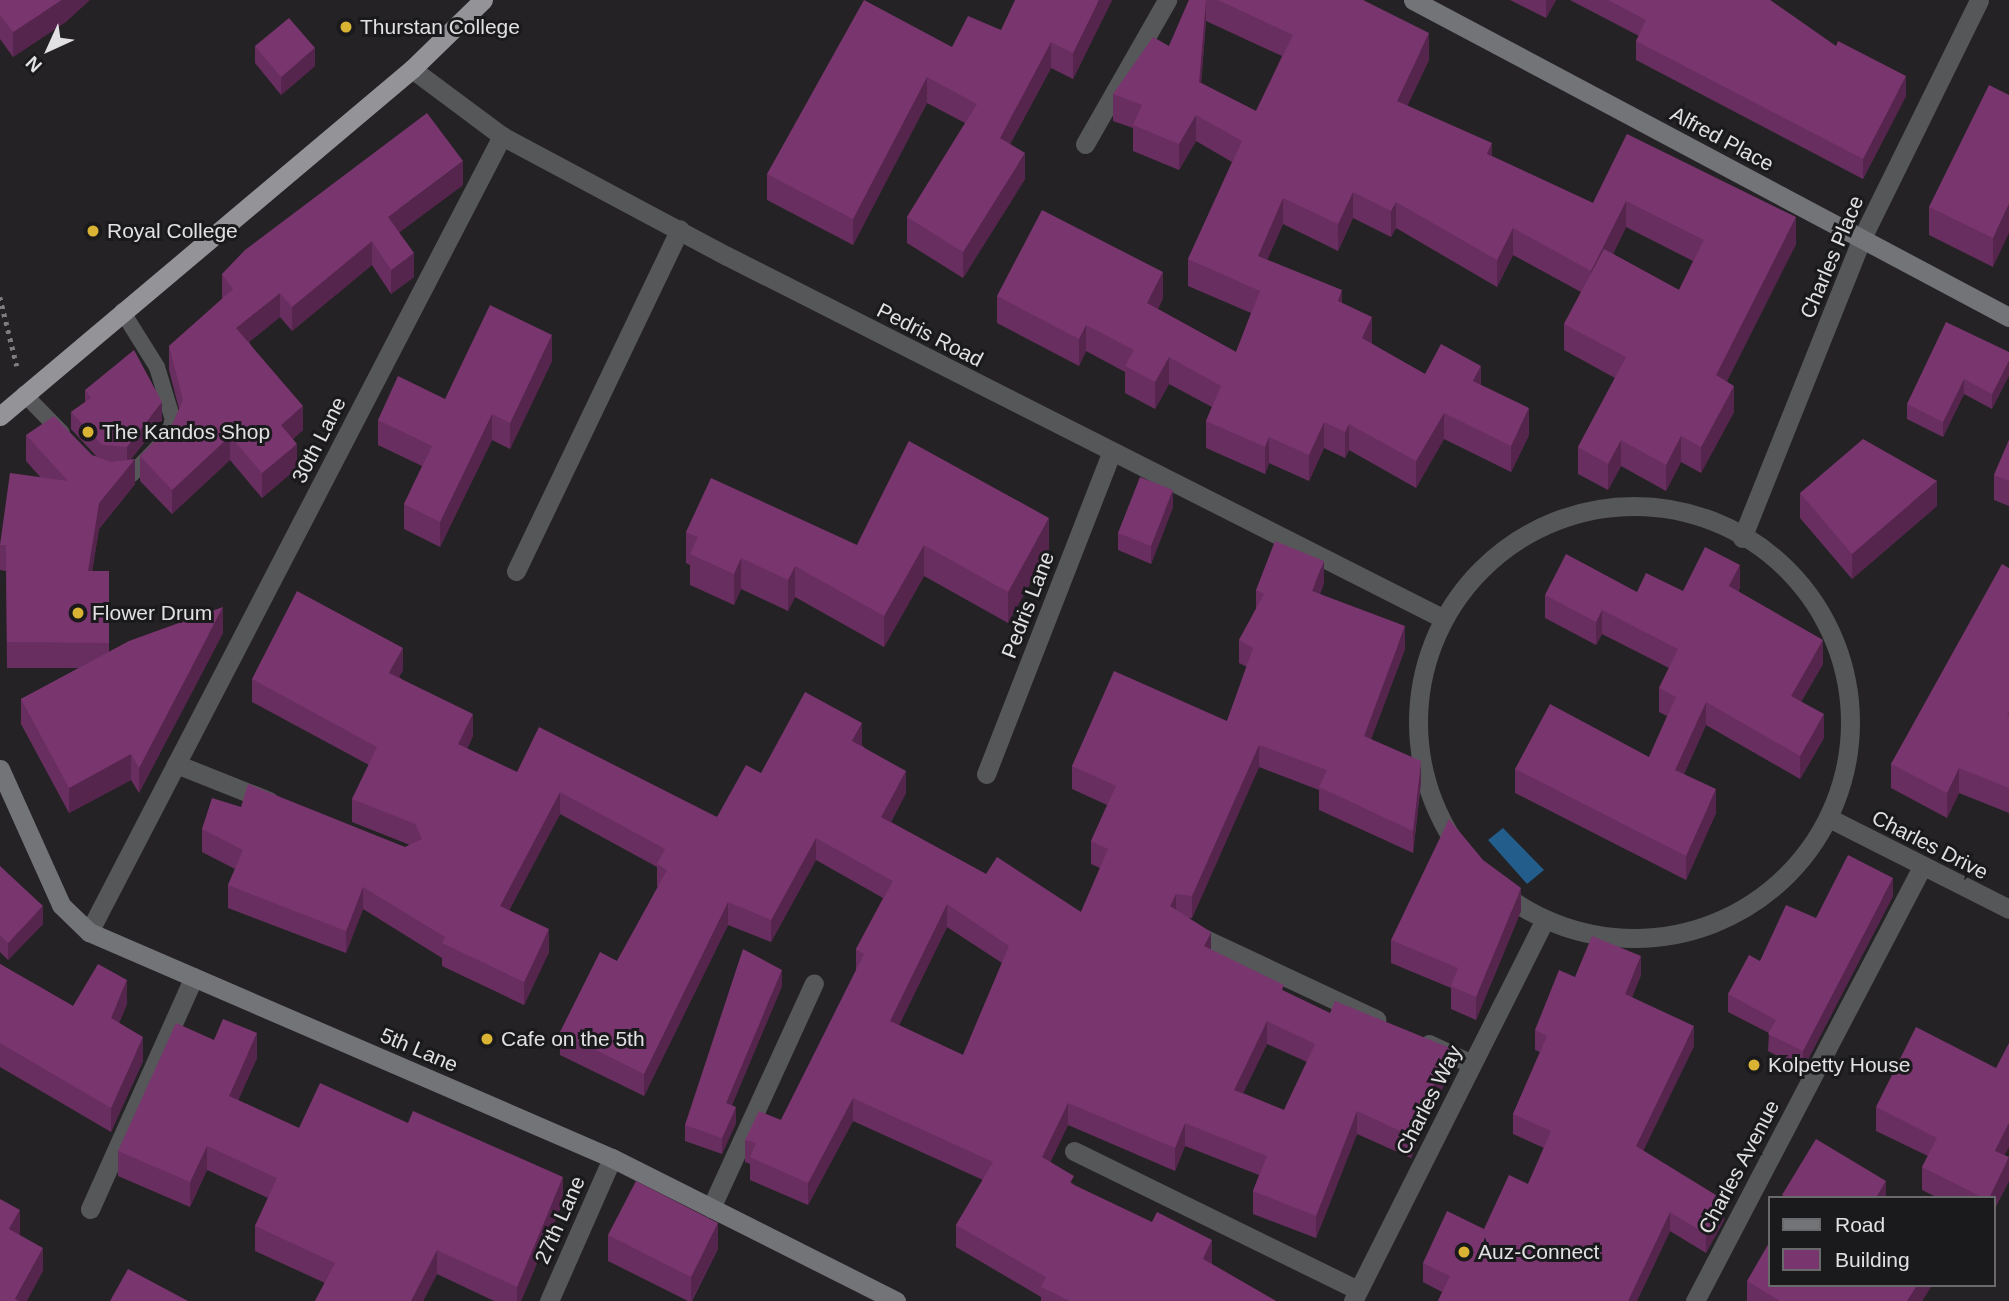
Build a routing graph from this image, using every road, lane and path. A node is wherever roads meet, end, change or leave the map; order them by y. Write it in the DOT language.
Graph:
graph roads {
  1 [pos="483,0"];
  2 [pos="1167,0"];
  3 [pos="1413,0"];
  4 [pos="1979,0"];
  5 [pos="412,69"];
  6 [pos="502,136"];
  7 [pos="1085,144"];
  8 [pos="680,229"];
  9 [pos="1861,240"];
  10 [pos="0,297"];
  11 [pos="122,311"];
  12 [pos="2009,317"];
  13 [pos="24,394"];
  14 [pos="0,416"];
  15 [pos="78,451"];
  16 [pos="1111,453"];
  17 [pos="96,471"];
  18 [pos="1742,538"];
  19 [pos="516,571"];
  20 [pos="1443,618"];
  21 [pos="176,764"];
  22 [pos="0,769"];
  23 [pos="986,774"];
  24 [pos="287,808"];
  25 [pos="1831,819"];
  26 [pos="1921,869"];
  27 [pos="2009,909"];
  28 [pos="1545,920"];
  29 [pos="1182,928"];
  30 [pos="89,932"];
  31 [pos="194,977"];
  32 [pos="814,983"];
  33 [pos="1472,1064"];
  34 [pos="1074,1151"];
  35 [pos="612,1158"];
  36 [pos="711,1208"];
  37 [pos="90,1209"];
  38 [pos="1356,1295"];
  39 [pos="549,1301"];
  40 [pos="896,1301"];
  41 [pos="1695,1301"];
  1 -- 5 [label="highway"];
  2 -- 7 [label="street"];
  3 -- 9 [label="main road, Alfred Place"];
  4 -- 9 [label="street, Charles Place"];
  5 -- 6 [label="street, Pedris Road"];
  5 -- 11 [label="highway"];
  6 -- 8 [label="street, Pedris Road"];
  6 -- 21 [label="street, 30th Lane"];
  8 -- 16 [label="street, Pedris Road"];
  8 -- 19 [label="street"];
  9 -- 12 [label="main road, Alfred Place"];
  9 -- 18 [label="street, Charles Place"];
  10 -- 13 [label="path"];
  11 -- 13 [label="highway"];
  11 -- 17 [label="lane"];
  13 -- 14 [label="highway"];
  13 -- 15 [label="lane"];
  16 -- 20 [label="street, Pedris Road"];
  16 -- 23 [label="street, Pedris Lane"];
  18 -- 20 [label="street"];
  18 -- 25 [label="street"];
  20 -- 28 [label="street"];
  21 -- 24 [label="street"];
  21 -- 30 [label="street, 30th Lane"];
  22 -- 30 [label="main road, 5th Lane"];
  25 -- 26 [label="street, Charles Drive"];
  25 -- 28 [label="street"];
  26 -- 27 [label="street, Charles Drive"];
  26 -- 41 [label="street, Charles Avenue"];
  28 -- 33 [label="street, Charles Way"];
  29 -- 33 [label="street"];
  30 -- 31 [label="main road, 5th Lane"];
  31 -- 35 [label="main road, 5th Lane"];
  31 -- 37 [label="street"];
  32 -- 36 [label="street"];
  33 -- 38 [label="street, Charles Way"];
  34 -- 38 [label="street"];
  35 -- 36 [label="main road, 5th Lane"];
  35 -- 39 [label="street, 27th Lane"];
  36 -- 40 [label="main road, 5th Lane"];
}
